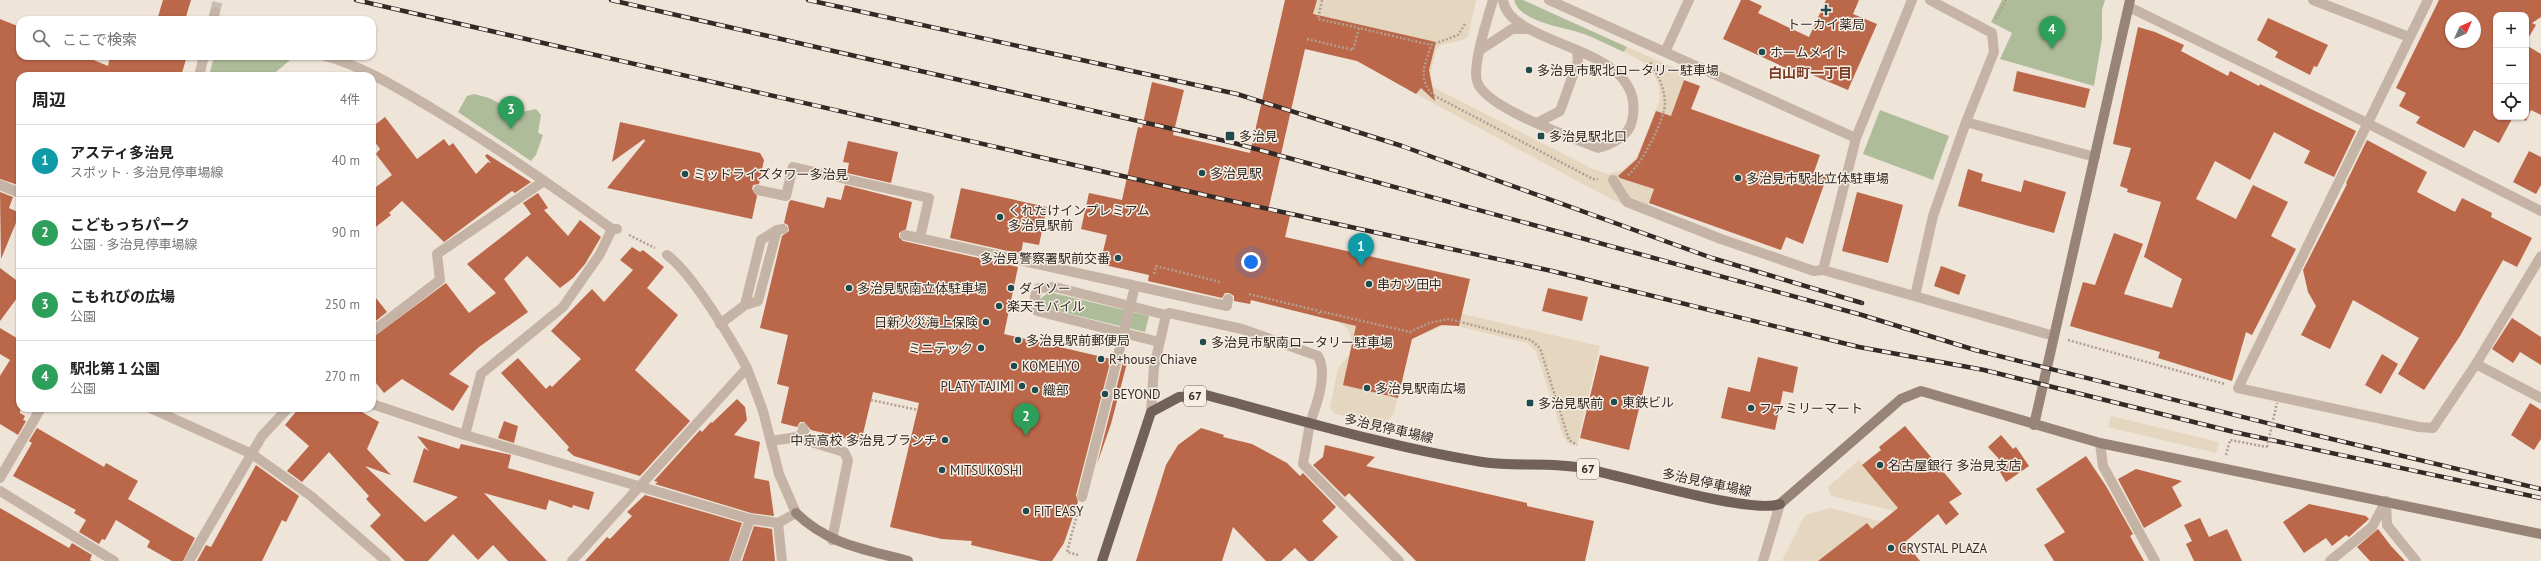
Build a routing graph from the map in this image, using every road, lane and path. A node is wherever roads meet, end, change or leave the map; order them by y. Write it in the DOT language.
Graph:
graph roads {
  1 [pos="1322,0"];
  2 [pos="1493,0"];
  3 [pos="1503,0"];
  4 [pos="1549,0"];
  5 [pos="1688,0"];
  6 [pos="1912,0"];
  7 [pos="1930,0"];
  8 [pos="2006,0"];
  9 [pos="2313,0"];
  10 [pos="2428,0"];
  11 [pos="2129,3"];
  12 [pos="1359,28"];
  13 [pos="1529,29"];
  14 [pos="1989,32"];
  15 [pos="2409,37"];
  16 [pos="1307,39"];
  17 [pos="1431,44"];
  18 [pos="1480,50"];
  19 [pos="1577,50"];
  20 [pos="1665,52"];
  21 [pos="203,60"];
  22 [pos="336,60"];
  23 [pos="201,72"];
  24 [pos="366,72"];
  25 [pos="376,77"];
  26 [pos="1966,122"];
  27 [pos="1537,123"];
  28 [pos="2367,123"];
  29 [pos="1856,138"];
  30 [pos="2094,157"];
  31 [pos="544,180"];
  32 [pos="1613,180"];
  33 [pos="0,185"];
  34 [pos="758,190"];
  35 [pos="16,191"];
  36 [pos="2541,211"];
  37 [pos="614,229"];
  38 [pos="780,230"];
  39 [pos="905,235"];
  40 [pos="920,238"];
  41 [pos="668,255"];
  42 [pos="2541,256"];
  43 [pos="1823,270"];
  44 [pos="1154,276"];
  45 [pos="1220,282"];
  46 [pos="1135,286"];
  47 [pos="1249,294"];
  48 [pos="1915,296"];
  49 [pos="1228,299"];
  50 [pos="1166,314"];
  51 [pos="720,324"];
  52 [pos="376,329"];
  53 [pos="2054,336"];
  54 [pos="1159,342"];
  55 [pos="2476,364"];
  56 [pos="747,368"];
  57 [pos="2238,388"];
  58 [pos="2541,398"];
  59 [pos="871,400"];
  60 [pos="2277,403"];
  61 [pos="376,405"];
  62 [pos="918,410"];
  63 [pos="39,412"];
  64 [pos="159,412"];
  65 [pos="284,412"];
  66 [pos="1152,412"];
  67 [pos="1310,423"];
  68 [pos="2034,425"];
  69 [pos="465,435"];
  70 [pos="771,441"];
  71 [pos="2100,443"];
  72 [pos="1577,445"];
  73 [pos="252,454"];
  74 [pos="2226,455"];
  75 [pos="0,478"];
  76 [pos="641,486"];
  77 [pos="0,491"];
  78 [pos="1082,497"];
  79 [pos="2386,501"];
  80 [pos="1780,504"];
  81 [pos="796,514"];
  82 [pos="750,518"];
  83 [pos="778,523"];
  84 [pos="2541,534"];
  85 [pos="832,540"];
  86 [pos="1078,556"];
  87 [pos="114,561"];
  88 [pos="189,561"];
  89 [pos="386,561"];
  90 [pos="572,561"];
  91 [pos="735,561"];
  92 [pos="782,561"];
  93 [pos="908,561"];
  94 [pos="1102,561"];
  95 [pos="1400,561"];
  96 [pos="1764,561"];
  97 [pos="2155,561"];
  98 [pos="2330,561"];
  99 [pos="2416,561"];
  1 -- 12 [label="path"];
  2 -- 18 [label="street"];
  3 -- 13 [label="street"];
  4 -- 20 [label="street"];
  5 -- 20 [label="street"];
  6 -- 29 [label="street"];
  7 -- 14 [label="street"];
  8 -- 14 [label="path"];
  9 -- 15 [label="street"];
  10 -- 15 [label="street"];
  11 -- 28 [label="street"];
  11 -- 30 [label="street"];
  12 -- 16 [label="path"];
  12 -- 17 [label="path"];
  13 -- 18 [label="street"];
  13 -- 19 [label="street"];
  14 -- 26 [label="street"];
  15 -- 28 [label="street"];
  18 -- 27 [label="street"];
  19 -- 27 [label="street"];
  19 -- 27 [label="street"];
  20 -- 29 [label="street"];
  21 -- 23 [label="street"];
  22 -- 24 [label="street"];
  25 -- 31 [label="street"];
  26 -- 30 [label="street"];
  26 -- 48 [label="street"];
  28 -- 36 [label="street"];
  28 -- 57 [label="street"];
  29 -- 43 [label="street"];
  30 -- 53 [label="street"];
  31 -- 37 [label="street"];
  31 -- 52 [label="street"];
  32 -- 43 [label="street"];
  33 -- 35 [label="street"];
  34 -- 40 [label="street"];
  37 -- 41 [label="path"];
  37 -- 69 [label="street"];
  38 -- 51 [label="street"];
  39 -- 40 [label="street, bridge"];
  40 -- 46 [label="street, bridge"];
  41 -- 51 [label="street"];
  42 -- 55 [label="street"];
  43 -- 48 [label="street"];
  44 -- 45 [label="path"];
  46 -- 49 [label="street, bridge"];
  46 -- 78 [label="street, bridge"];
  47 -- 72 [label="path"];
  48 -- 53 [label="street"];
  50 -- 54 [label="street"];
  50 -- 54 [label="street"];
  50 -- 67 [label="street"];
  51 -- 56 [label="street"];
  53 -- 57 [label="path"];
  53 -- 68 [label="street"];
  54 -- 66 [label="street"];
  55 -- 57 [label="street"];
  55 -- 58 [label="street"];
  56 -- 70 [label="street"];
  56 -- 76 [label="street"];
  59 -- 62 [label="path"];
  60 -- 74 [label="path, bridge"];
  61 -- 69 [label="street"];
  63 -- 75 [label="street"];
  64 -- 73 [label="street"];
  65 -- 73 [label="street"];
  66 -- 67 [label="main road, 多治見停車場線 / 67"];
  66 -- 94 [label="main road"];
  67 -- 80 [label="main road, 多治見停車場線 / 67"];
  67 -- 95 [label="street"];
  68 -- 71 [label="street"];
  68 -- 80 [label="street"];
  69 -- 76 [label="street"];
  70 -- 81 [label="street"];
  70 -- 85 [label="street"];
  71 -- 79 [label="street"];
  71 -- 97 [label="street"];
  73 -- 88 [label="street"];
  73 -- 89 [label="street"];
  76 -- 82 [label="street"];
  76 -- 90 [label="street"];
  77 -- 87 [label="street"];
  78 -- 86 [label="path"];
  79 -- 84 [label="street"];
  79 -- 98 [label="street"];
  79 -- 99 [label="street"];
  80 -- 96 [label="street"];
  81 -- 83 [label="street"];
  81 -- 85 [label="street"];
  82 -- 83 [label="street"];
  82 -- 91 [label="street"];
  83 -- 92 [label="street"];
  85 -- 93 [label="street"];
}
